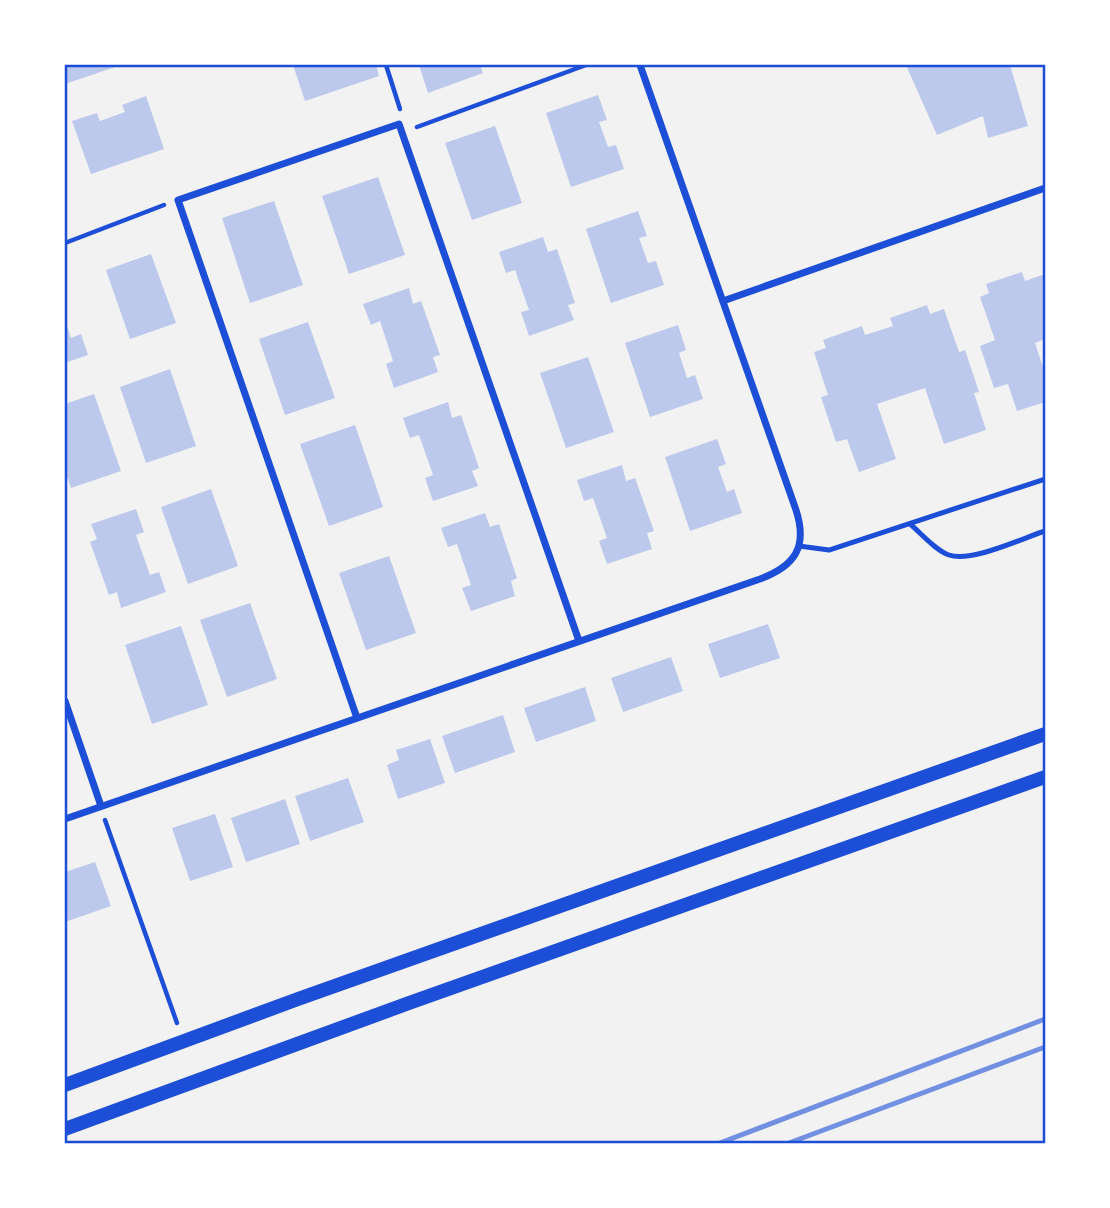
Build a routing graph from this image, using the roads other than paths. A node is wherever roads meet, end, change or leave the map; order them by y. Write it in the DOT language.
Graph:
graph roads {
  1 [pos="640,65"];
  2 [pos="1045,188"];
  3 [pos="723,301"];
  4 [pos="1045,479"];
  5 [pos="910,524"];
  6 [pos="1045,531"];
  7 [pos="799,546"];
  8 [pos="579,641"];
  9 [pos="65,701"];
  10 [pos="357,718"];
  11 [pos="1045,734"];
  12 [pos="1045,777"];
  13 [pos="101,806"];
  14 [pos="65,819"];
  15 [pos="65,1085"];
  16 [pos="65,1129"];
  1 -- 3 [label="street"];
  2 -- 3 [label="street"];
  3 -- 7 [label="street"];
  4 -- 5 [label="lane"];
  5 -- 6 [label="lane"];
  5 -- 7 [label="lane"];
  7 -- 8 [label="street"];
  8 -- 10 [label="street"];
  8 -- 10 [label="street"];
  9 -- 13 [label="street"];
  10 -- 13 [label="street"];
  11 -- 15 [label="main road"];
  12 -- 16 [label="main road"];
  13 -- 14 [label="street"];
}
